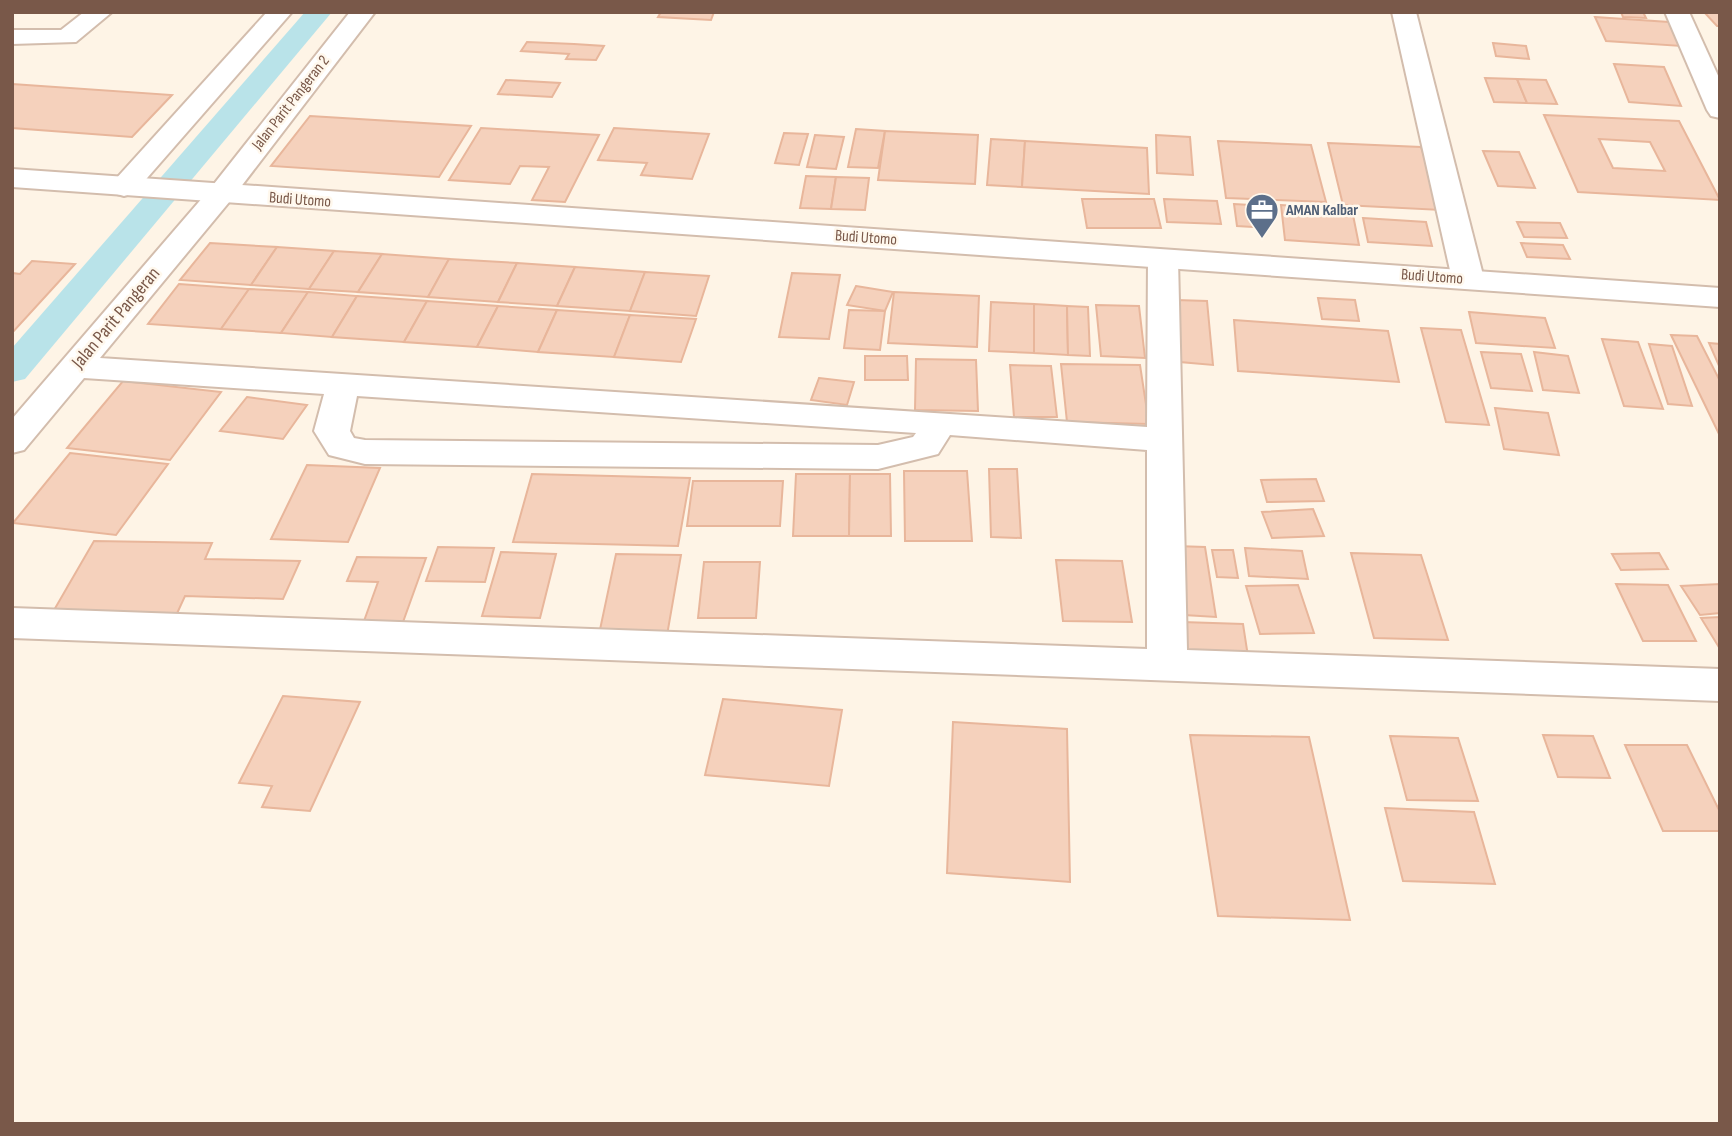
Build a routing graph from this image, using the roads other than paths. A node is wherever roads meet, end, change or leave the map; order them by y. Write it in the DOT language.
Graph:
graph roads {
  1 [pos="100,12"];
  2 [pos="280,12"];
  3 [pos="363,12"];
  4 [pos="1404,12"];
  5 [pos="1677,12"];
  6 [pos="12,37"];
  7 [pos="1720,110"];
  8 [pos="12,178"];
  9 [pos="136,188"];
  10 [pos="209,194"];
  11 [pos="1163,259"];
  12 [pos="1468,279"];
  13 [pos="1720,298"];
  14 [pos="75,367"];
  15 [pos="343,385"];
  16 [pos="940,423"];
  17 [pos="1165,440"];
  18 [pos="12,442"];
  19 [pos="12,623"];
  20 [pos="1167,666"];
  21 [pos="1720,685"];
  1 -- 6 [label="street"];
  2 -- 9 [label="street"];
  3 -- 10 [label="street, Jalan Parit Pangeran 2"];
  4 -- 12 [label="street"];
  5 -- 7 [label="street"];
  8 -- 9 [label="street, Budi Utomo"];
  9 -- 10 [label="street, Budi Utomo"];
  10 -- 11 [label="street, Budi Utomo"];
  10 -- 14 [label="street, Jalan Parit Pangeran"];
  11 -- 12 [label="street, Budi Utomo"];
  11 -- 17 [label="street"];
  12 -- 13 [label="street, Budi Utomo"];
  14 -- 15 [label="street"];
  14 -- 18 [label="street, Jalan Parit Pangeran"];
  15 -- 16 [label="street"];
  15 -- 16 [label="street"];
  16 -- 17 [label="street"];
  17 -- 20 [label="street"];
  19 -- 20 [label="street"];
  20 -- 21 [label="street"];
}
